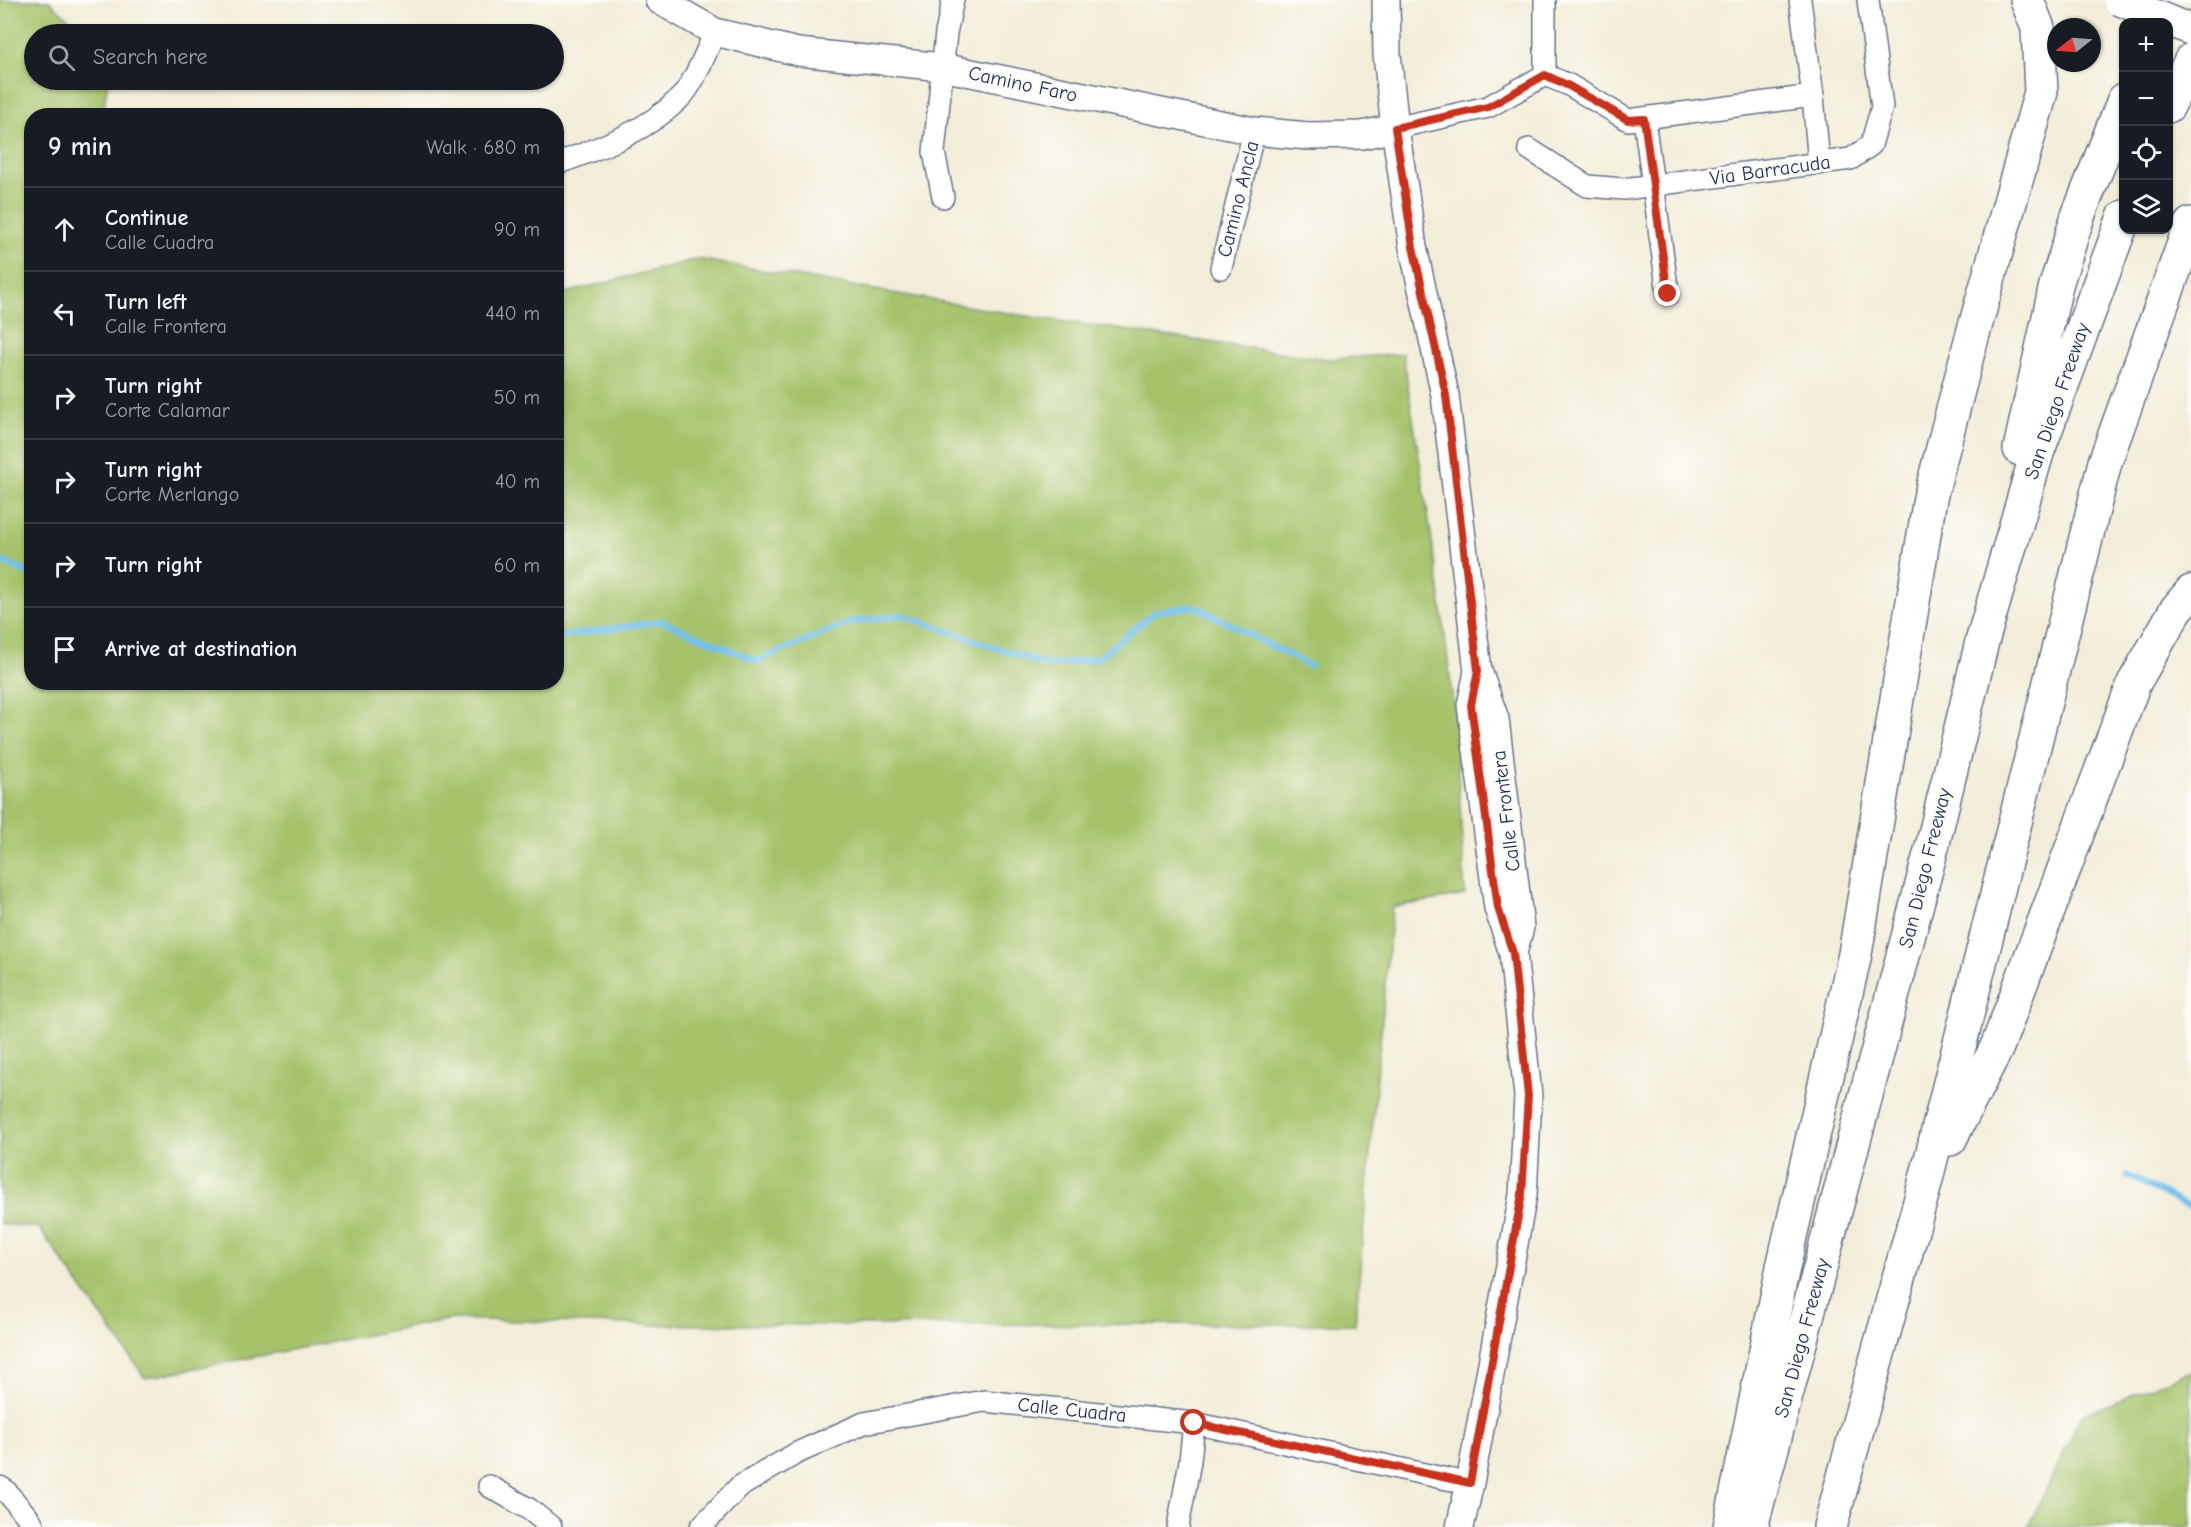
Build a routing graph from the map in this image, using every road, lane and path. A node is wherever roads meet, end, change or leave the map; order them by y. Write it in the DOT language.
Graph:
graph roads {
  1 [pos="659,0"];
  2 [pos="953,0"];
  3 [pos="1386,0"];
  4 [pos="1545,0"];
  5 [pos="1800,0"];
  6 [pos="1868,0"];
  7 [pos="2026,0"];
  8 [pos="2119,0"];
  9 [pos="2165,0"];
  10 [pos="2157,18"];
  11 [pos="2191,30"];
  12 [pos="715,32"];
  13 [pos="2191,60"];
  14 [pos="942,67"];
  15 [pos="1545,75"];
  16 [pos="1813,96"];
  17 [pos="2173,98"];
  18 [pos="2119,113"];
  19 [pos="1644,119"];
  20 [pos="1395,128"];
  21 [pos="1254,131"];
  22 [pos="1529,149"];
  23 [pos="564,161"];
  24 [pos="1819,164"];
  25 [pos="1654,185"];
  26 [pos="943,197"];
  27 [pos="2191,224"];
  28 [pos="2119,231"];
  29 [pos="1221,268"];
  30 [pos="1668,294"];
  31 [pos="2191,591"];
  32 [pos="1982,642"];
  33 [pos="1923,1191"];
  34 [pos="1194,1423"];
  35 [pos="1470,1483"];
  36 [pos="489,1486"];
  37 [pos="0,1487"];
  38 [pos="34,1527"];
  39 [pos="551,1527"];
  40 [pos="701,1527"];
  41 [pos="1178,1527"];
  42 [pos="1460,1527"];
  43 [pos="1730,1527"];
  44 [pos="1751,1527"];
  45 [pos="1830,1527"];
  1 -- 12 [label="street, Camino Faro"];
  2 -- 14 [label="street"];
  3 -- 20 [label="street, Calle Frontera"];
  4 -- 15 [label="street"];
  5 -- 16 [label="street"];
  6 -- 24 [label="street, Via Barracuda"];
  7 -- 43 [label="highway"];
  8 -- 11 [label="main road, bridge"];
  9 -- 10 [label="highway"];
  12 -- 14 [label="street, Camino Faro"];
  12 -- 23 [label="street"];
  13 -- 17 [label="highway"];
  14 -- 21 [label="street, Camino Faro"];
  14 -- 26 [label="street"];
  15 -- 19 [label="street"];
  15 -- 20 [label="street"];
  16 -- 19 [label="street"];
  16 -- 24 [label="street"];
  18 -- 32 [label="highway"];
  19 -- 25 [label="street"];
  20 -- 21 [label="street, Camino Faro"];
  20 -- 35 [label="street, Calle Frontera"];
  21 -- 29 [label="street, Camino Ancla"];
  22 -- 25 [label="street, Via Barracuda"];
  24 -- 25 [label="street, Via Barracuda"];
  25 -- 30 [label="street"];
  27 -- 33 [label="highway"];
  28 -- 32 [label="highway, San Diego Freeway"];
  31 -- 33 [label="highway"];
  32 -- 44 [label="highway, San Diego Freeway"];
  33 -- 45 [label="highway"];
  34 -- 35 [label="street, Calle Cuadra"];
  34 -- 40 [label="street, Calle Cuadra"];
  34 -- 41 [label="street"];
  35 -- 42 [label="street, Calle Frontera"];
  36 -- 39 [label="street"];
  37 -- 38 [label="street"];
}
